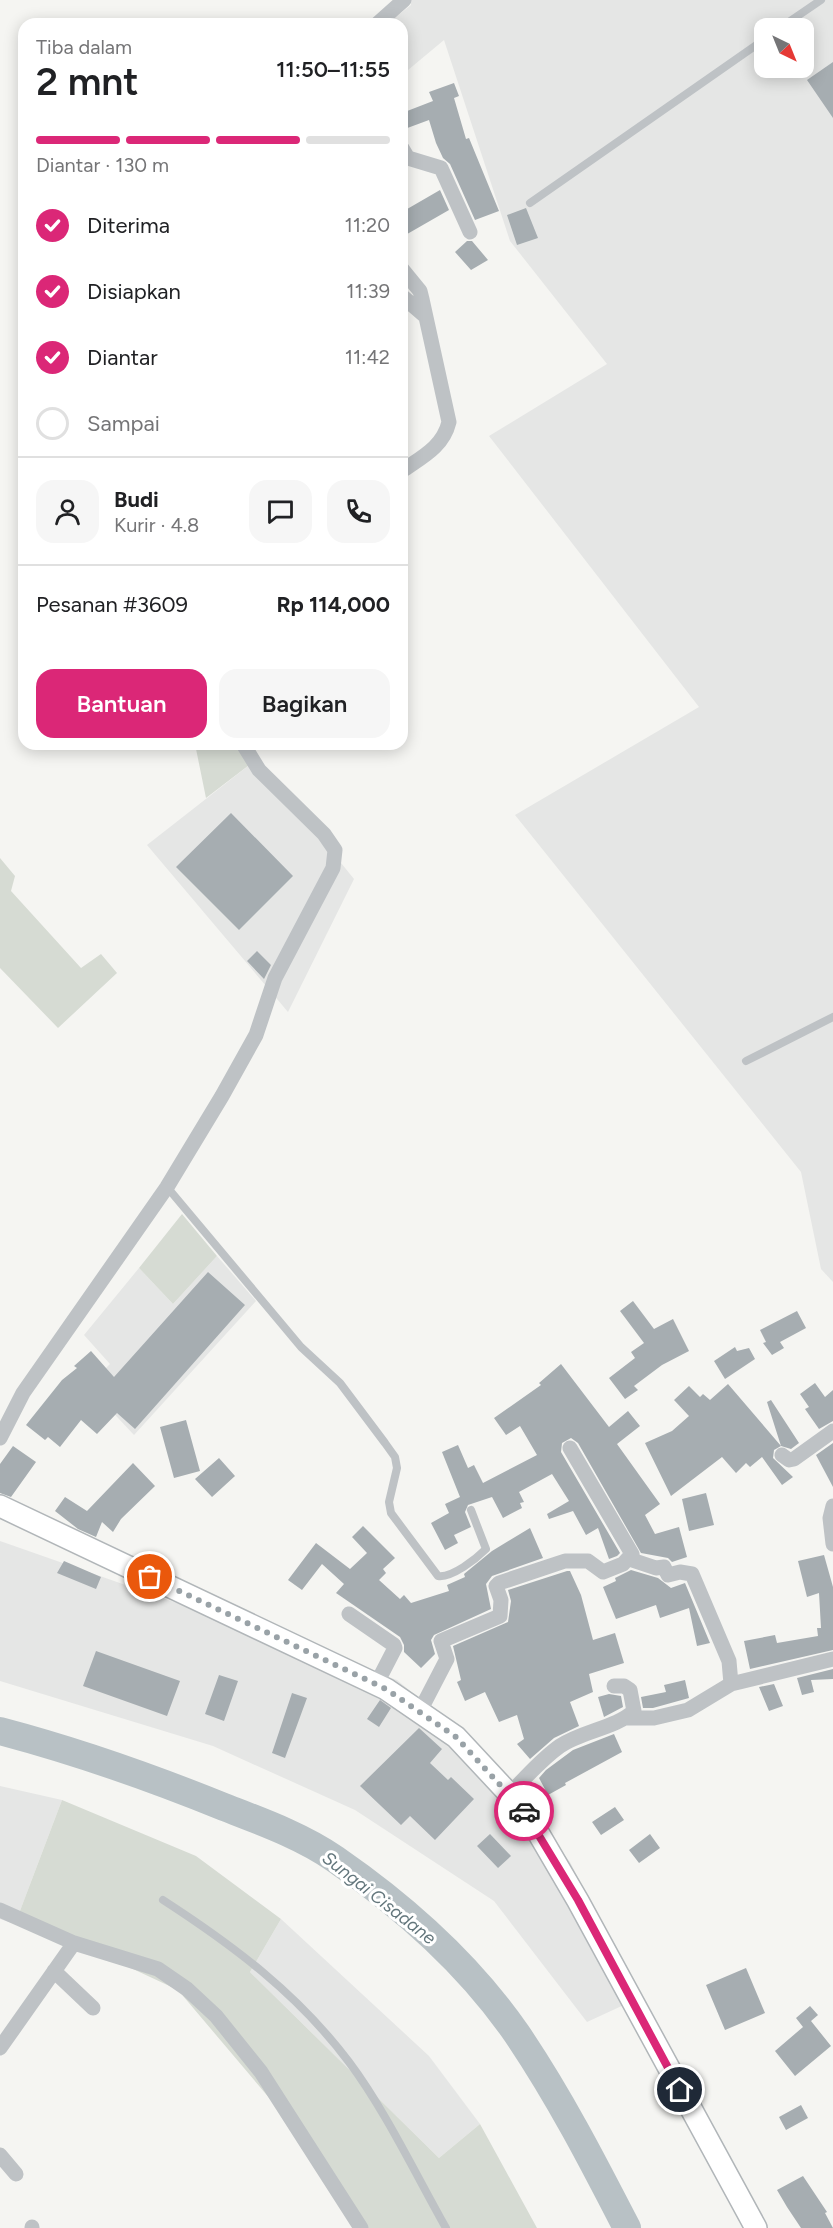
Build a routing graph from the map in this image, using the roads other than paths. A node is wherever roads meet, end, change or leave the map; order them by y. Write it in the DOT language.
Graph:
graph roads {
  1 [pos="404,0"];
  2 [pos="821,0"];
  3 [pos="384,18"];
  4 [pos="795,18"];
  5 [pos="754,47"];
  6 [pos="408,157"];
  7 [pos="530,202"];
  8 [pos="470,232"];
  9 [pos="408,276"];
  10 [pos="408,301"];
  11 [pos="424,315"];
  12 [pos="408,467"];
  13 [pos="247,750"];
  14 [pos="833,1017"];
  15 [pos="746,1061"];
  16 [pos="167,1187"];
  17 [pos="833,1431"];
  18 [pos="0,1438"];
  19 [pos="570,1448"];
  20 [pos="782,1455"];
  21 [pos="0,1506"];
  22 [pos="833,1506"];
  23 [pos="471,1510"];
  24 [pos="832,1539"];
  25 [pos="629,1559"];
  26 [pos="350,1614"];
  27 [pos="833,1659"];
  28 [pos="383,1683"];
  29 [pos="731,1684"];
  30 [pos="614,1686"];
  31 [pos="422,1707"];
  32 [pos="627,1718"];
  33 [pos="512,1792"];
  34 [pos="163,1900"];
  35 [pos="0,1910"];
  36 [pos="74,1943"];
  37 [pos="54,1971"];
  38 [pos="93,2008"];
  39 [pos="0,2048"];
  40 [pos="0,2155"];
  41 [pos="16,2174"];
  42 [pos="361,2228"];
  43 [pos="446,2228"];
  44 [pos="756,2228"];
  1 -- 3 [label="street"];
  2 -- 4 [label="lane"];
  5 -- 7 [label="lane"];
  6 -- 8 [label="street"];
  9 -- 11 [label="street"];
  10 -- 11 [label="street"];
  11 -- 12 [label="street"];
  13 -- 16 [label="street"];
  14 -- 15 [label="lane"];
  16 -- 18 [label="street"];
  16 -- 23 [label="lane"];
  17 -- 20 [label="street"];
  19 -- 25 [label="street"];
  21 -- 28 [label="street"];
  22 -- 24 [label="street"];
  25 -- 29 [label="street"];
  25 -- 31 [label="street"];
  26 -- 28 [label="street"];
  27 -- 29 [label="street"];
  28 -- 31 [label="street"];
  29 -- 32 [label="street"];
  30 -- 32 [label="street"];
  31 -- 33 [label="street"];
  32 -- 33 [label="street"];
  33 -- 44 [label="street"];
  34 -- 43 [label="lane"];
  35 -- 36 [label="street"];
  36 -- 37 [label="street"];
  36 -- 42 [label="street"];
  37 -- 38 [label="street"];
  37 -- 39 [label="street"];
  40 -- 41 [label="street"];
}
